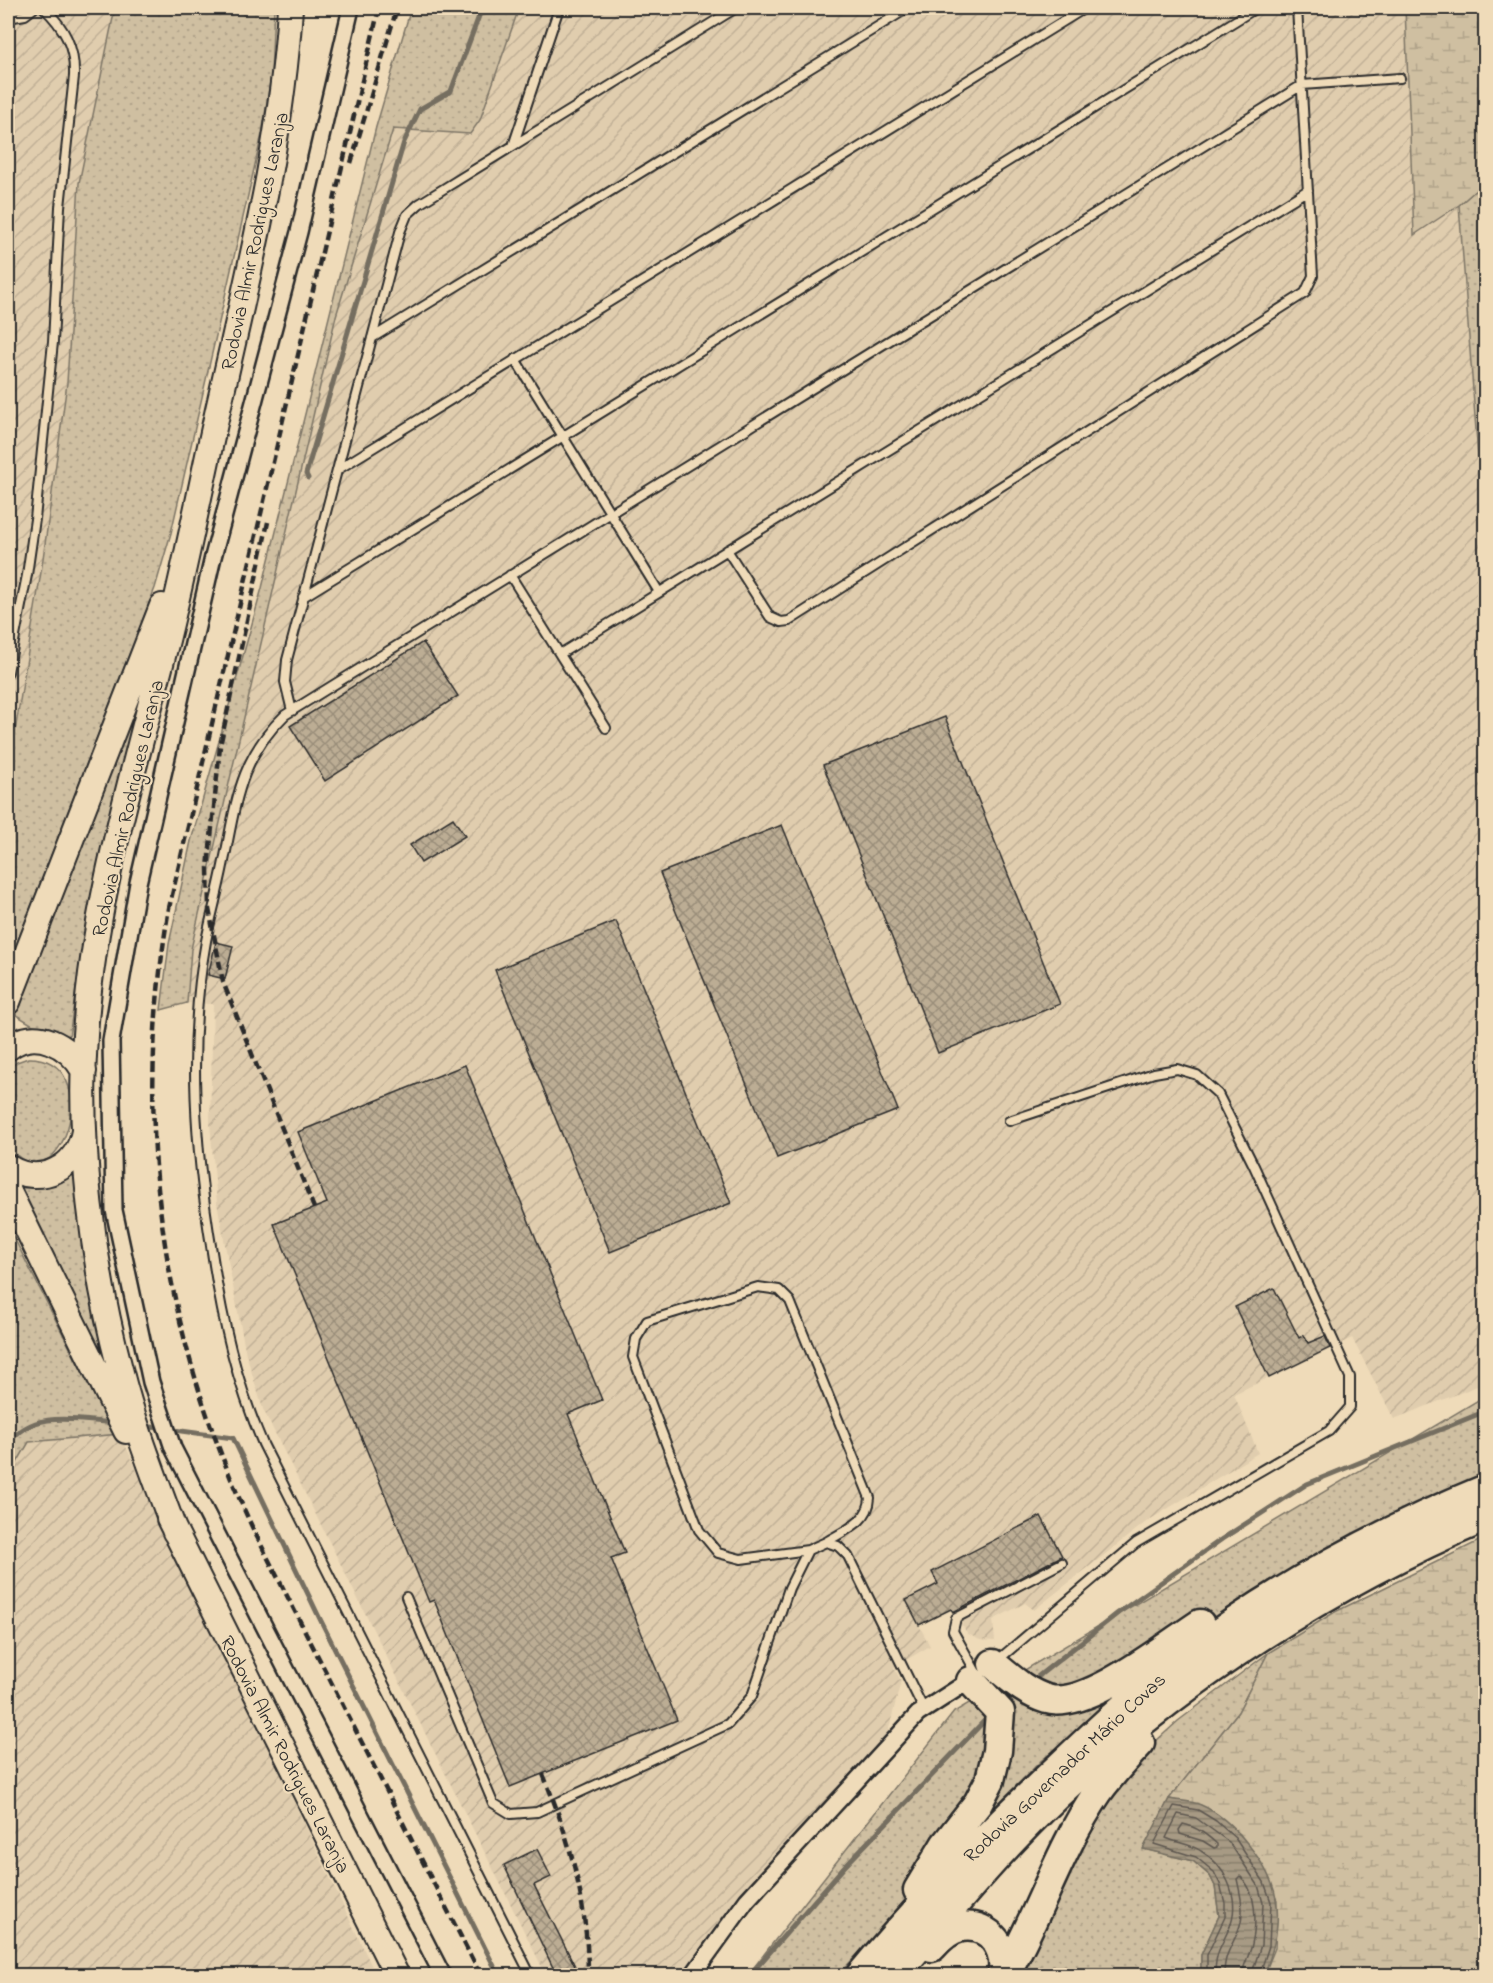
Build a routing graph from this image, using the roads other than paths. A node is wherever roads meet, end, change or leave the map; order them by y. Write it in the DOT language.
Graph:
graph roads {
  1 [pos="34,8"];
  2 [pos="44,8"];
  3 [pos="290,8"];
  4 [pos="351,8"];
  5 [pos="559,8"];
  6 [pos="736,8"];
  7 [pos="908,8"];
  8 [pos="1085,8"];
  9 [pos="1256,8"];
  10 [pos="1297,8"];
  11 [pos="8,18"];
  12 [pos="1400,78"];
  13 [pos="1302,85"];
  14 [pos="513,146"];
  15 [pos="1308,190"];
  16 [pos="372,338"];
  17 [pos="515,359"];
  18 [pos="562,436"];
  19 [pos="337,470"];
  20 [pos="203,472"];
  21 [pos="610,514"];
  22 [pos="727,550"];
  23 [pos="510,575"];
  24 [pos="659,592"];
  25 [pos="303,597"];
  26 [pos="560,654"];
  27 [pos="8,672"];
  28 [pos="292,711"];
  29 [pos="606,728"];
  30 [pos="8,1002"];
  31 [pos="14,1041"];
  32 [pos="84,1071"];
  33 [pos="1010,1121"];
  34 [pos="85,1126"];
  35 [pos="8,1167"];
  36 [pos="8,1190"];
  37 [pos="162,1421"];
  38 [pos="143,1445"];
  39 [pos="1485,1489"];
  40 [pos="1485,1517"];
  41 [pos="175,1532"];
  42 [pos="826,1542"];
  43 [pos="808,1550"];
  44 [pos="1062,1563"];
  45 [pos="406,1597"];
  46 [pos="1270,1600"];
  47 [pos="1208,1672"];
  48 [pos="980,1673"];
  49 [pos="924,1710"];
  50 [pos="886,1944"];
  51 [pos="895,1974"];
  52 [pos="397,1976"];
  53 [pos="443,1976"];
  54 [pos="531,1976"];
  55 [pos="692,1976"];
  56 [pos="860,1976"];
  57 [pos="1003,1976"];
  1 -- 11 [label="lane"];
  2 -- 27 [label="lane"];
  3 -- 20 [label="main road, Rodovia Almir Rodrigues Laranja"];
  4 -- 37 [label="street"];
  5 -- 14 [label="lane"];
  6 -- 14 [label="lane"];
  7 -- 16 [label="lane"];
  8 -- 17 [label="lane"];
  9 -- 18 [label="lane"];
  10 -- 13 [label="lane"];
  12 -- 13 [label="lane"];
  13 -- 15 [label="lane"];
  13 -- 21 [label="lane"];
  14 -- 16 [label="lane"];
  15 -- 22 [label="lane"];
  15 -- 22 [label="lane"];
  16 -- 19 [label="lane"];
  17 -- 18 [label="lane"];
  17 -- 19 [label="lane"];
  18 -- 21 [label="lane"];
  18 -- 25 [label="lane"];
  19 -- 25 [label="lane"];
  20 -- 30 [label="main road, Rodovia Almir Rodrigues Laranja"];
  20 -- 32 [label="main road, Rodovia Almir Rodrigues Laranja"];
  21 -- 23 [label="lane"];
  21 -- 24 [label="lane"];
  22 -- 24 [label="lane"];
  23 -- 26 [label="lane"];
  23 -- 28 [label="lane"];
  24 -- 26 [label="lane"];
  25 -- 28 [label="lane"];
  26 -- 29 [label="lane"];
  28 -- 54 [label="lane"];
  31 -- 32 [label="main road"];
  32 -- 34 [label="main road, Rodovia Almir Rodrigues Laranja"];
  33 -- 48 [label="lane"];
  34 -- 35 [label="main road"];
  34 -- 38 [label="main road, Rodovia Almir Rodrigues Laranja"];
  36 -- 41 [label="main road, Rodovia Almir Rodrigues Laranja"];
  37 -- 38 [label="street"];
  37 -- 53 [label="street"];
  38 -- 41 [label="main road, Rodovia Almir Rodrigues Laranja"];
  39 -- 46 [label="highway, Rodovia Governador Mário Covas"];
  40 -- 47 [label="highway, Rodovia Governador Mário Covas"];
  41 -- 52 [label="main road, Rodovia Almir Rodrigues Laranja"];
  42 -- 43 [label="lane"];
  42 -- 43 [label="lane"];
  42 -- 49 [label="lane"];
  43 -- 45 [label="lane"];
  44 -- 48 [label="lane"];
  46 -- 48 [label="highway"];
  46 -- 50 [label="highway, Rodovia Governador Mário Covas"];
  47 -- 51 [label="highway, Rodovia Governador Mário Covas"];
  47 -- 57 [label="highway"];
  48 -- 49 [label="street"];
  48 -- 50 [label="highway"];
  49 -- 55 [label="street"];
  50 -- 56 [label="highway, Rodovia Governador Mário Covas"];
  51 -- 57 [label="highway"];
}
